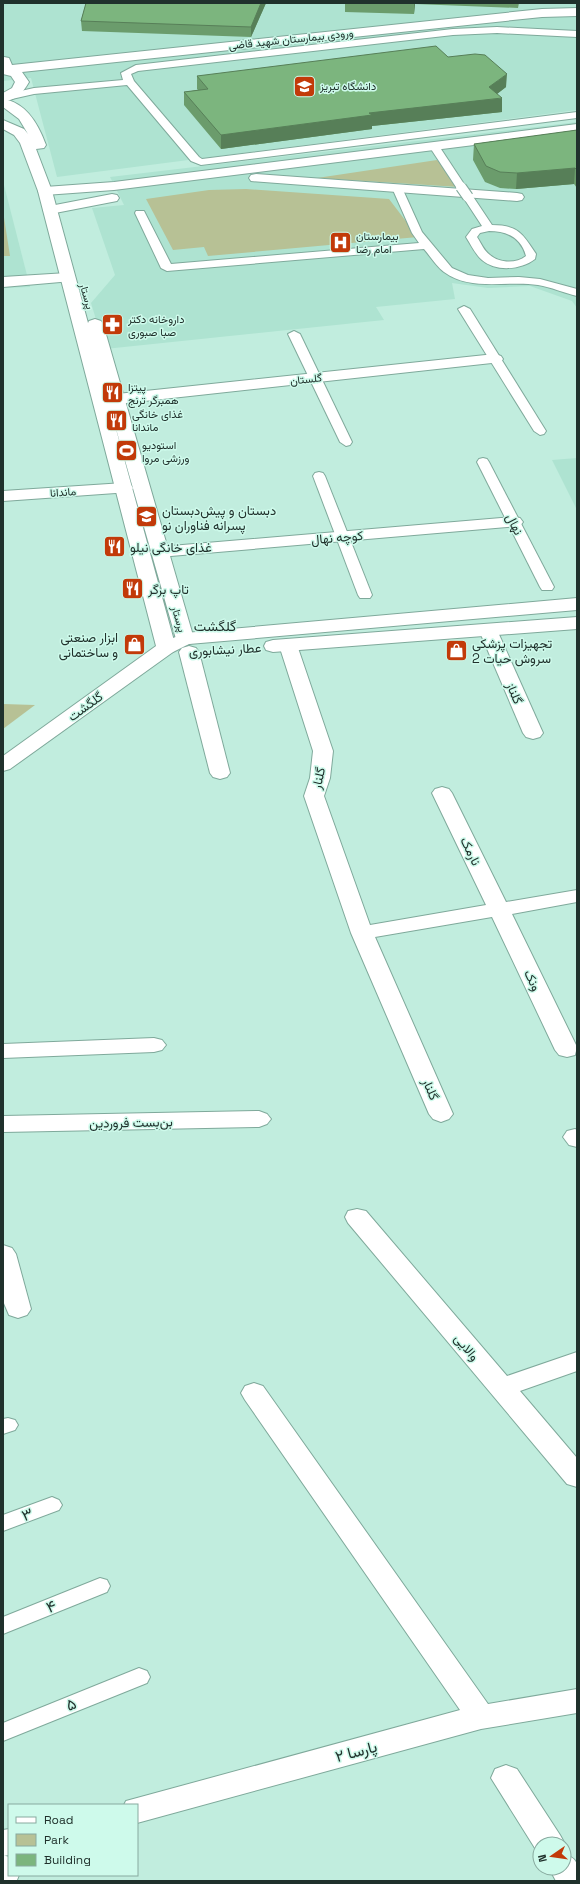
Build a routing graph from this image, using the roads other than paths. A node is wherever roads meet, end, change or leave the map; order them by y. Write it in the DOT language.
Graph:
graph roads {
  1 [pos="577,12"];
  2 [pos="577,34"];
  3 [pos="4,66"];
  4 [pos="129,82"];
  5 [pos="4,101"];
  6 [pos="577,115"];
  7 [pos="3,124"];
  8 [pos="577,128"];
  9 [pos="577,136"];
  10 [pos="436,150"];
  11 [pos="250,174"];
  12 [pos="51,190"];
  13 [pos="398,190"];
  14 [pos="517,197"];
  15 [pos="56,208"];
  16 [pos="140,213"];
  17 [pos="489,228"];
  18 [pos="428,245"];
  19 [pos="67,278"];
  20 [pos="3,282"];
  21 [pos="577,293"];
  22 [pos="464,308"];
  23 [pos="294,334"];
  24 [pos="495,359"];
  25 [pos="315,378"];
  26 [pos="117,399"];
  27 [pos="540,431"];
  28 [pos="346,442"];
  29 [pos="483,462"];
  30 [pos="318,476"];
  31 [pos="124,488"];
  32 [pos="3,496"];
  33 [pos="514,522"];
  34 [pos="341,536"];
  35 [pos="159,552"];
  36 [pos="547,587"];
  37 [pos="365,596"];
  38 [pos="577,604"];
  39 [pos="577,623"];
  40 [pos="488,630"];
  41 [pos="187,645"];
  42 [pos="288,645"];
  43 [pos="166,648"];
  44 [pos="533,733"];
  45 [pos="3,765"];
  46 [pos="220,773"];
  47 [pos="442,793"];
  48 [pos="577,896"];
  49 [pos="499,909"];
  50 [pos="362,933"];
  51 [pos="154,1044"];
  52 [pos="567,1050"];
  53 [pos="3,1051"];
  54 [pos="441,1114"];
  55 [pos="259,1119"];
  56 [pos="3,1124"];
  57 [pos="357,1217"];
  58 [pos="3,1254"];
  59 [pos="18,1309"];
  60 [pos="577,1361"];
  61 [pos="501,1388"];
  62 [pos="254,1393"];
  63 [pos="577,1477"];
  64 [pos="52,1505"];
  65 [pos="3,1523"];
  66 [pos="100,1586"];
  67 [pos="3,1626"];
  68 [pos="139,1677"];
  69 [pos="577,1701"];
  70 [pos="481,1717"];
  71 [pos="3,1732"];
  72 [pos="506,1778"];
  73 [pos="138,1810"];
  74 [pos="544,1836"];
  1 -- 3 [label="street, ورودی بیمارستان شهید قاضی"];
  2 -- 4 [label="lane"];
  3 -- 5 [label="street"];
  4 -- 5 [label="lane"];
  4 -- 6 [label="lane"];
  5 -- 12 [label="street, پرستار"];
  7 -- 12 [label="street, پرستار"];
  8 -- 10 [label="street"];
  9 -- 10 [label="street"];
  10 -- 11 [label="street"];
  10 -- 17 [label="lane, bridge"];
  11 -- 12 [label="street"];
  11 -- 13 [label="street"];
  11 -- 15 [label="street"];
  12 -- 15 [label="street, پرستار"];
  13 -- 14 [label="street"];
  13 -- 18 [label="lane"];
  15 -- 19 [label="street, پرستار"];
  15 -- 26 [label="street, پرستار"];
  16 -- 18 [label="lane"];
  17 -- 17 [label="lane"];
  18 -- 21 [label="lane"];
  19 -- 20 [label="street"];
  19 -- 31 [label="street, پرستار"];
  22 -- 24 [label="lane"];
  23 -- 25 [label="lane"];
  24 -- 25 [label="street, گلستان"];
  24 -- 27 [label="lane"];
  25 -- 26 [label="street, گلستان"];
  25 -- 28 [label="lane"];
  26 -- 35 [label="street, پرستار"];
  29 -- 33 [label="lane, نهال"];
  30 -- 34 [label="lane"];
  31 -- 32 [label="street, ماندانا"];
  31 -- 43 [label="street, پرستار"];
  33 -- 34 [label="street, کوچه نهال"];
  33 -- 36 [label="lane, نهال"];
  34 -- 35 [label="street, کوچه نهال"];
  34 -- 37 [label="lane"];
  35 -- 41 [label="street, پرستار"];
  38 -- 41 [label="street, عطار نیشابوری"];
  39 -- 40 [label="street, عطار نیشابوری"];
  40 -- 42 [label="street, عطار نیشابوری"];
  40 -- 44 [label="street, گلناز"];
  41 -- 42 [label="street, عطار نیشابوری"];
  41 -- 43 [label="street, عطار نیشابوری"];
  41 -- 46 [label="street"];
  42 -- 50 [label="street, گلنار"];
  43 -- 45 [label="street, گلگشت"];
  47 -- 49 [label="street, نارمک"];
  48 -- 49 [label="street"];
  49 -- 50 [label="street"];
  49 -- 52 [label="street, ونک"];
  50 -- 54 [label="street, گلنار"];
  51 -- 53 [label="street"];
  55 -- 56 [label="street, بن‌بست فروردین"];
  57 -- 61 [label="street, والایی"];
  58 -- 59 [label="street"];
  60 -- 61 [label="street"];
  61 -- 63 [label="street, والایی"];
  62 -- 70 [label="street"];
  64 -- 65 [label="lane, ۳"];
  66 -- 67 [label="lane, ۴"];
  68 -- 71 [label="lane, ۵"];
  69 -- 70 [label="street, پارسا ۲"];
  70 -- 73 [label="street, پارسا ۲"];
  72 -- 74 [label="street"];
}
